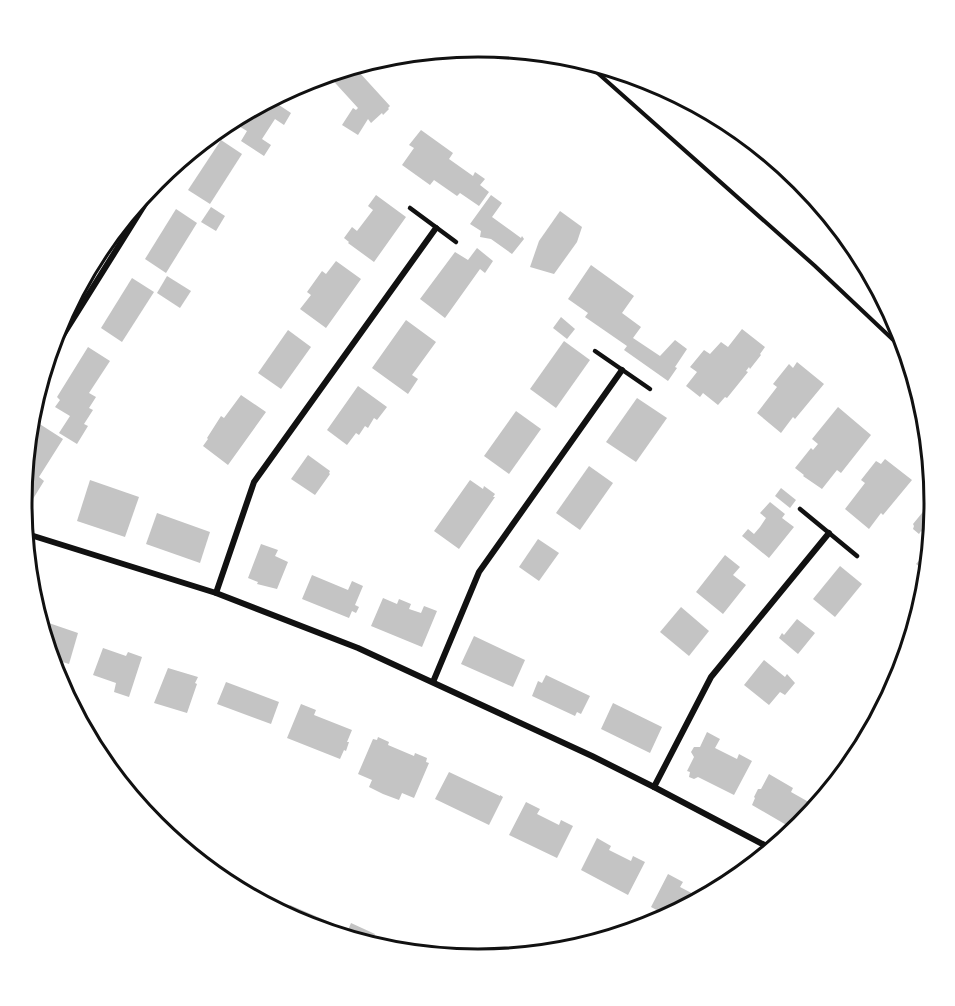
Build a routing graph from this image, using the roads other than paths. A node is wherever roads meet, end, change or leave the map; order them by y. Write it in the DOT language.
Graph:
graph roads {
  1 [pos="410,208"];
  2 [pos="141,210"];
  3 [pos="436,228"];
  4 [pos="456,242"];
  5 [pos="65,332"];
  6 [pos="595,351"];
  7 [pos="622,369"];
  8 [pos="650,389"];
  9 [pos="800,509"];
  10 [pos="829,533"];
  11 [pos="32,536"];
  12 [pos="857,556"];
  13 [pos="216,593"];
  14 [pos="433,682"];
  15 [pos="654,787"];
  16 [pos="764,845"];
  1 -- 3 [label="lane"];
  2 -- 5 [label="street"];
  3 -- 4 [label="lane"];
  3 -- 13 [label="street"];
  6 -- 7 [label="lane"];
  7 -- 8 [label="lane"];
  7 -- 14 [label="street"];
  9 -- 10 [label="lane"];
  10 -- 12 [label="lane"];
  10 -- 15 [label="street"];
  11 -- 13 [label="street"];
  13 -- 14 [label="street"];
  14 -- 15 [label="street"];
  15 -- 16 [label="street"];
}
